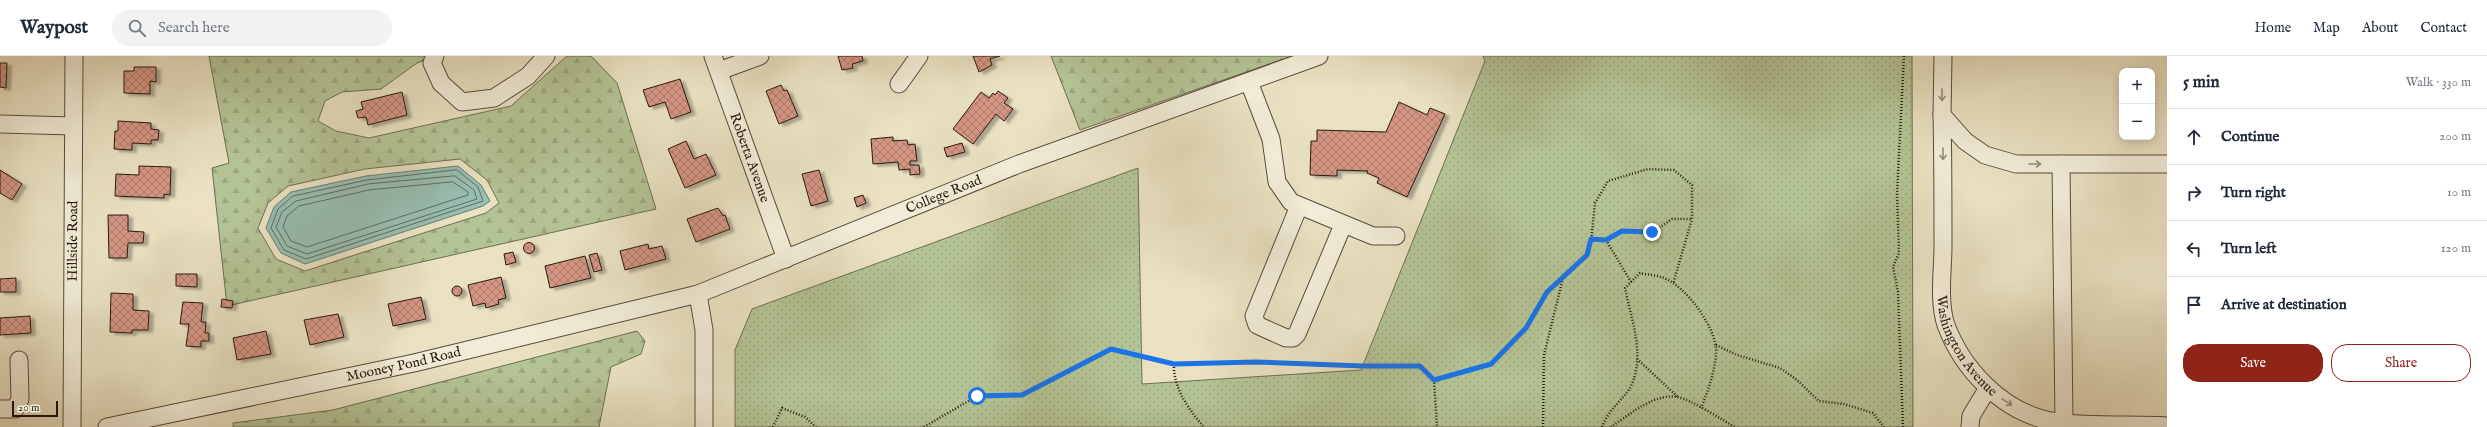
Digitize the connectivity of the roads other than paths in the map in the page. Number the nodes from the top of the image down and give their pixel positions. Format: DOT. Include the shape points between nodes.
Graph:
graph roads {
  1 [pos="74,56"];
  2 [pos="435,56"];
  3 [pos="546,56"];
  4 [pos="760,56"];
  5 [pos="919,56"];
  6 [pos="1319,56"];
  7 [pos="1943,56"];
  8 [pos="716,63"];
  9 [pos="1249,82"];
  10 [pos="899,84"];
  11 [pos="1942,115"];
  12 [pos="0,124"];
  13 [pos="73,126"];
  14 [pos="2061,164"];
  15 [pos="2167,164"];
  16 [pos="1300,206"];
  17 [pos="1343,225"];
  18 [pos="1396,236"];
  19 [pos="786,259"];
  20 [pos="698,294"];
  21 [pos="19,360"];
  22 [pos="1988,388"];
  23 [pos="0,409"];
  24 [pos="2064,422"];
  25 [pos="2157,426"];
  26 [pos="72,427"];
  27 [pos="107,427"];
  28 [pos="704,427"];
  29 [pos="1970,427"];
  1 -- 13 [label="street, Hillside Road"];
  2 -- 3 [label="street" via="432,63 441,83 462,102 494,98 528,76"];
  4 -- 8 [label="street"];
  5 -- 10 [label="street"];
  6 -- 9 [label="street, College Road"];
  7 -- 11 [label="street, Washington Avenue, one-way"];
  8 -- 19 [label="street, Roberta Avenue"];
  9 -- 16 [label="street" via="1271,139 1277,182 1291,202"];
  9 -- 19 [label="street, College Road" via="1019,164"];
  11 -- 14 [label="street, one-way" via="1965,141 1985,155 2016,164"];
  11 -- 22 [label="street, Washington Avenue, one-way" via="1942,292 1946,324 1972,370"];
  12 -- 13 [label="street"];
  13 -- 26 [label="street, Hillside Road"];
  14 -- 15 [label="street"];
  14 -- 24 [label="street"];
  16 -- 17 [label="street"];
  16 -- 17 [label="street" via="1254,316 1256,325 1286,338 1293,338 1297,334"];
  17 -- 18 [label="street" via="1373,236"];
  19 -- 20 [label="street, College Road"];
  20 -- 27 [label="street, Mooney Pond Road" via="414,363"];
  20 -- 28 [label="street" via="704,330"];
  21 -- 23 [label="street" via="20,398 15,409"];
  22 -- 24 [label="street, Washington Avenue, one-way" via="2025,412 2046,420"];
  22 -- 29 [label="street" via="1971,416"];
  24 -- 25 [label="street, Washington Avenue"];
}
